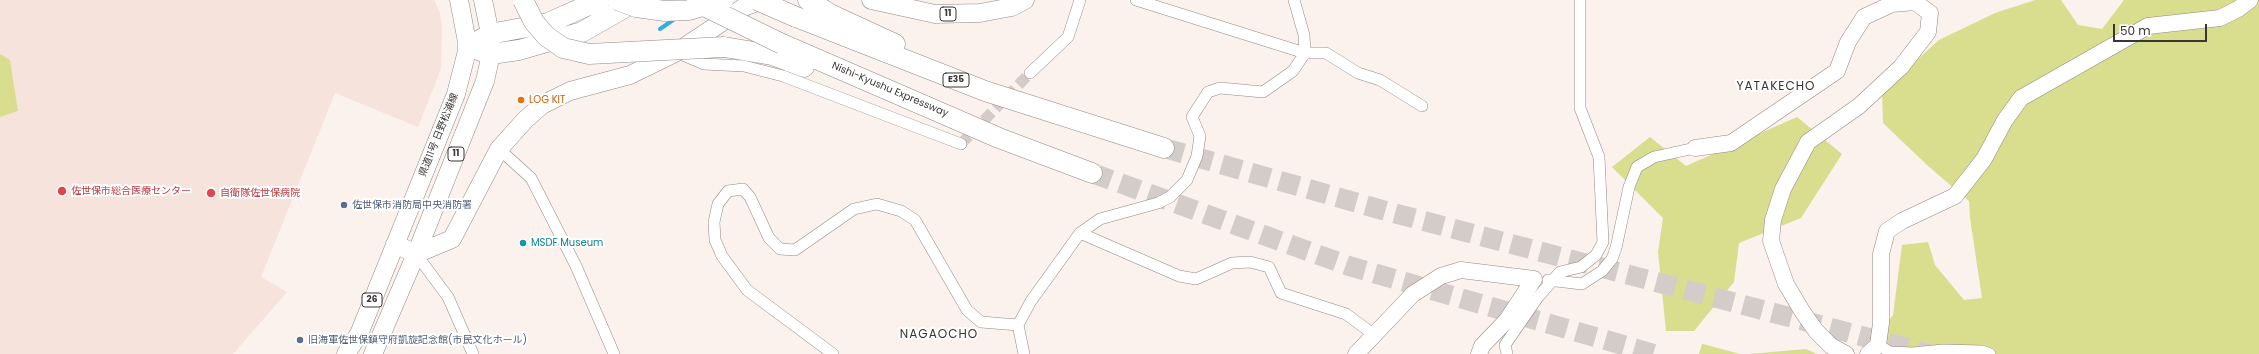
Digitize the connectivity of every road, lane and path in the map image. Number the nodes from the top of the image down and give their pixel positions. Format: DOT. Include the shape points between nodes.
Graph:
graph roads {
  1 [pos="459,0"];
  2 [pos="483,0"];
  3 [pos="523,0"];
  4 [pos="600,0"];
  5 [pos="617,0"];
  6 [pos="638,0"];
  7 [pos="723,0"];
  8 [pos="757,0"];
  9 [pos="763,0"];
  10 [pos="808,0"];
  11 [pos="871,0"];
  12 [pos="1025,0"];
  13 [pos="1080,0"];
  14 [pos="1136,0"];
  15 [pos="1294,0"];
  16 [pos="1580,0"];
  17 [pos="2250,0"];
  18 [pos="694,1"];
  19 [pos="490,34"];
  20 [pos="468,47"];
  21 [pos="677,52"];
  22 [pos="1305,53"];
  23 [pos="491,54"];
  24 [pos="1030,72"];
  25 [pos="1422,106"];
  26 [pos="1119,134"];
  27 [pos="999,138"];
  28 [pos="961,144"];
  29 [pos="1164,148"];
  30 [pos="1695,148"];
  31 [pos="500,149"];
  32 [pos="1092,173"];
  33 [pos="1080,233"];
  34 [pos="395,244"];
  35 [pos="416,254"];
  36 [pos="1534,279"];
  37 [pos="1552,280"];
  38 [pos="1018,325"];
  39 [pos="1373,334"];
  40 [pos="375,348"];
  41 [pos="1873,349"];
  42 [pos="346,354"];
  43 [pos="365,354"];
  44 [pos="472,354"];
  45 [pos="614,354"];
  46 [pos="833,354"];
  47 [pos="1024,354"];
  48 [pos="1356,354"];
  49 [pos="1479,354"];
  50 [pos="1507,354"];
  51 [pos="1846,354"];
  52 [pos="1990,354"];
  1 -- 20 [label="main road, 県道11号 日野松浦線 / 11"];
  2 -- 19 [label="main road, 11"];
  3 -- 27 [label="highway, bridge" via="534,22 546,36 563,48 589,54 724,47 772,55"];
  4 -- 19 [label="highway" via="548,23"];
  5 -- 7 [label="highway, bridge" via="636,7 664,11 689,10"];
  6 -- 23 [label="highway" via="582,32 519,50"];
  8 -- 26 [label="highway, E35, bridge" via="985,91"];
  9 -- 21 [label="main road" via="746,6"];
  10 -- 26 [label="highway" via="830,14 919,55 1051,102"];
  11 -- 12 [label="main road, 11" via="943,14 980,13 1012,6"];
  13 -- 24 [label="street" via="1068,37"];
  14 -- 22 [label="street"];
  15 -- 22 [label="street" via="1304,35"];
  16 -- 37 [label="street" via="1580,108 1599,156 1603,242 1596,255 1581,267 1560,272"];
  17 -- 41 [label="street" via="2238,10 2220,18 2148,26 2021,98 1984,158 1955,196 1902,221 1887,231 1880,254 1881,323"];
  18 -- 27 [label="highway, Nishi-Kyushu Expressway, bridge" via="782,44"];
  19 -- 20 [label="highway"];
  19 -- 23 [label="main road, 11"];
  20 -- 23 [label="highway"];
  20 -- 34 [label="main road, 県道11号 日野松浦線 / 11" via="456,94"];
  21 -- 28 [label="street" via="704,64 744,66 783,76"];
  21 -- 31 [label="main road" via="630,75 570,92 542,105"];
  22 -- 25 [label="street" via="1326,52 1358,73 1380,80"];
  22 -- 33 [label="street" via="1293,71 1263,92 1220,88 1208,92 1192,117 1200,136 1197,156 1187,180 1158,203 1100,219"];
  23 -- 35 [label="main road, 11" via="485,80"];
  26 -- 29 [label="highway, E35"];
  27 -- 32 [label="highway, Nishi-Kyushu Expressway"];
  30 -- 37 [label="street" via="1654,157 1637,167 1629,187 1616,248 1612,259 1602,271 1582,284"];
  30 -- 51 [label="street" via="1731,143 1837,71 1848,42 1864,17 1892,4 1915,2 1930,13 1928,32 1901,67 1859,106 1808,142 1783,189 1773,220 1771,241 1786,284 1816,331 1831,346"];
  31 -- 35 [label="main road" via="452,239"];
  31 -- 45 [label="street" via="531,178 576,266"];
  33 -- 38 [label="street" via="1031,301"];
  33 -- 39 [label="street" via="1179,276 1196,279 1232,263 1250,262 1269,267 1281,293 1346,314"];
  34 -- 35 [label="main road"];
  34 -- 42 [label="main road, 26" via="359,334"];
  35 -- 40 [label="main road, 26"];
  35 -- 44 [label="street" via="448,297"];
  36 -- 37 [label="street"];
  36 -- 39 [label="street" via="1461,270 1441,276 1413,294"];
  36 -- 49 [label="street" via="1508,320 1482,346"];
  37 -- 50 [label="street" via="1505,345"];
  38 -- 46 [label="street" via="980,322 967,310 915,220 901,211 877,204 854,209 795,250 780,249 769,238 750,197 742,190 728,191 718,204 714,222 715,240 722,256 747,290"];
  38 -- 47 [label="street"];
  39 -- 48 [label="street"];
  40 -- 43 [label="main road"];
  41 -- 52 [label="street" via="1913,353 1943,350 1982,351"];
}
